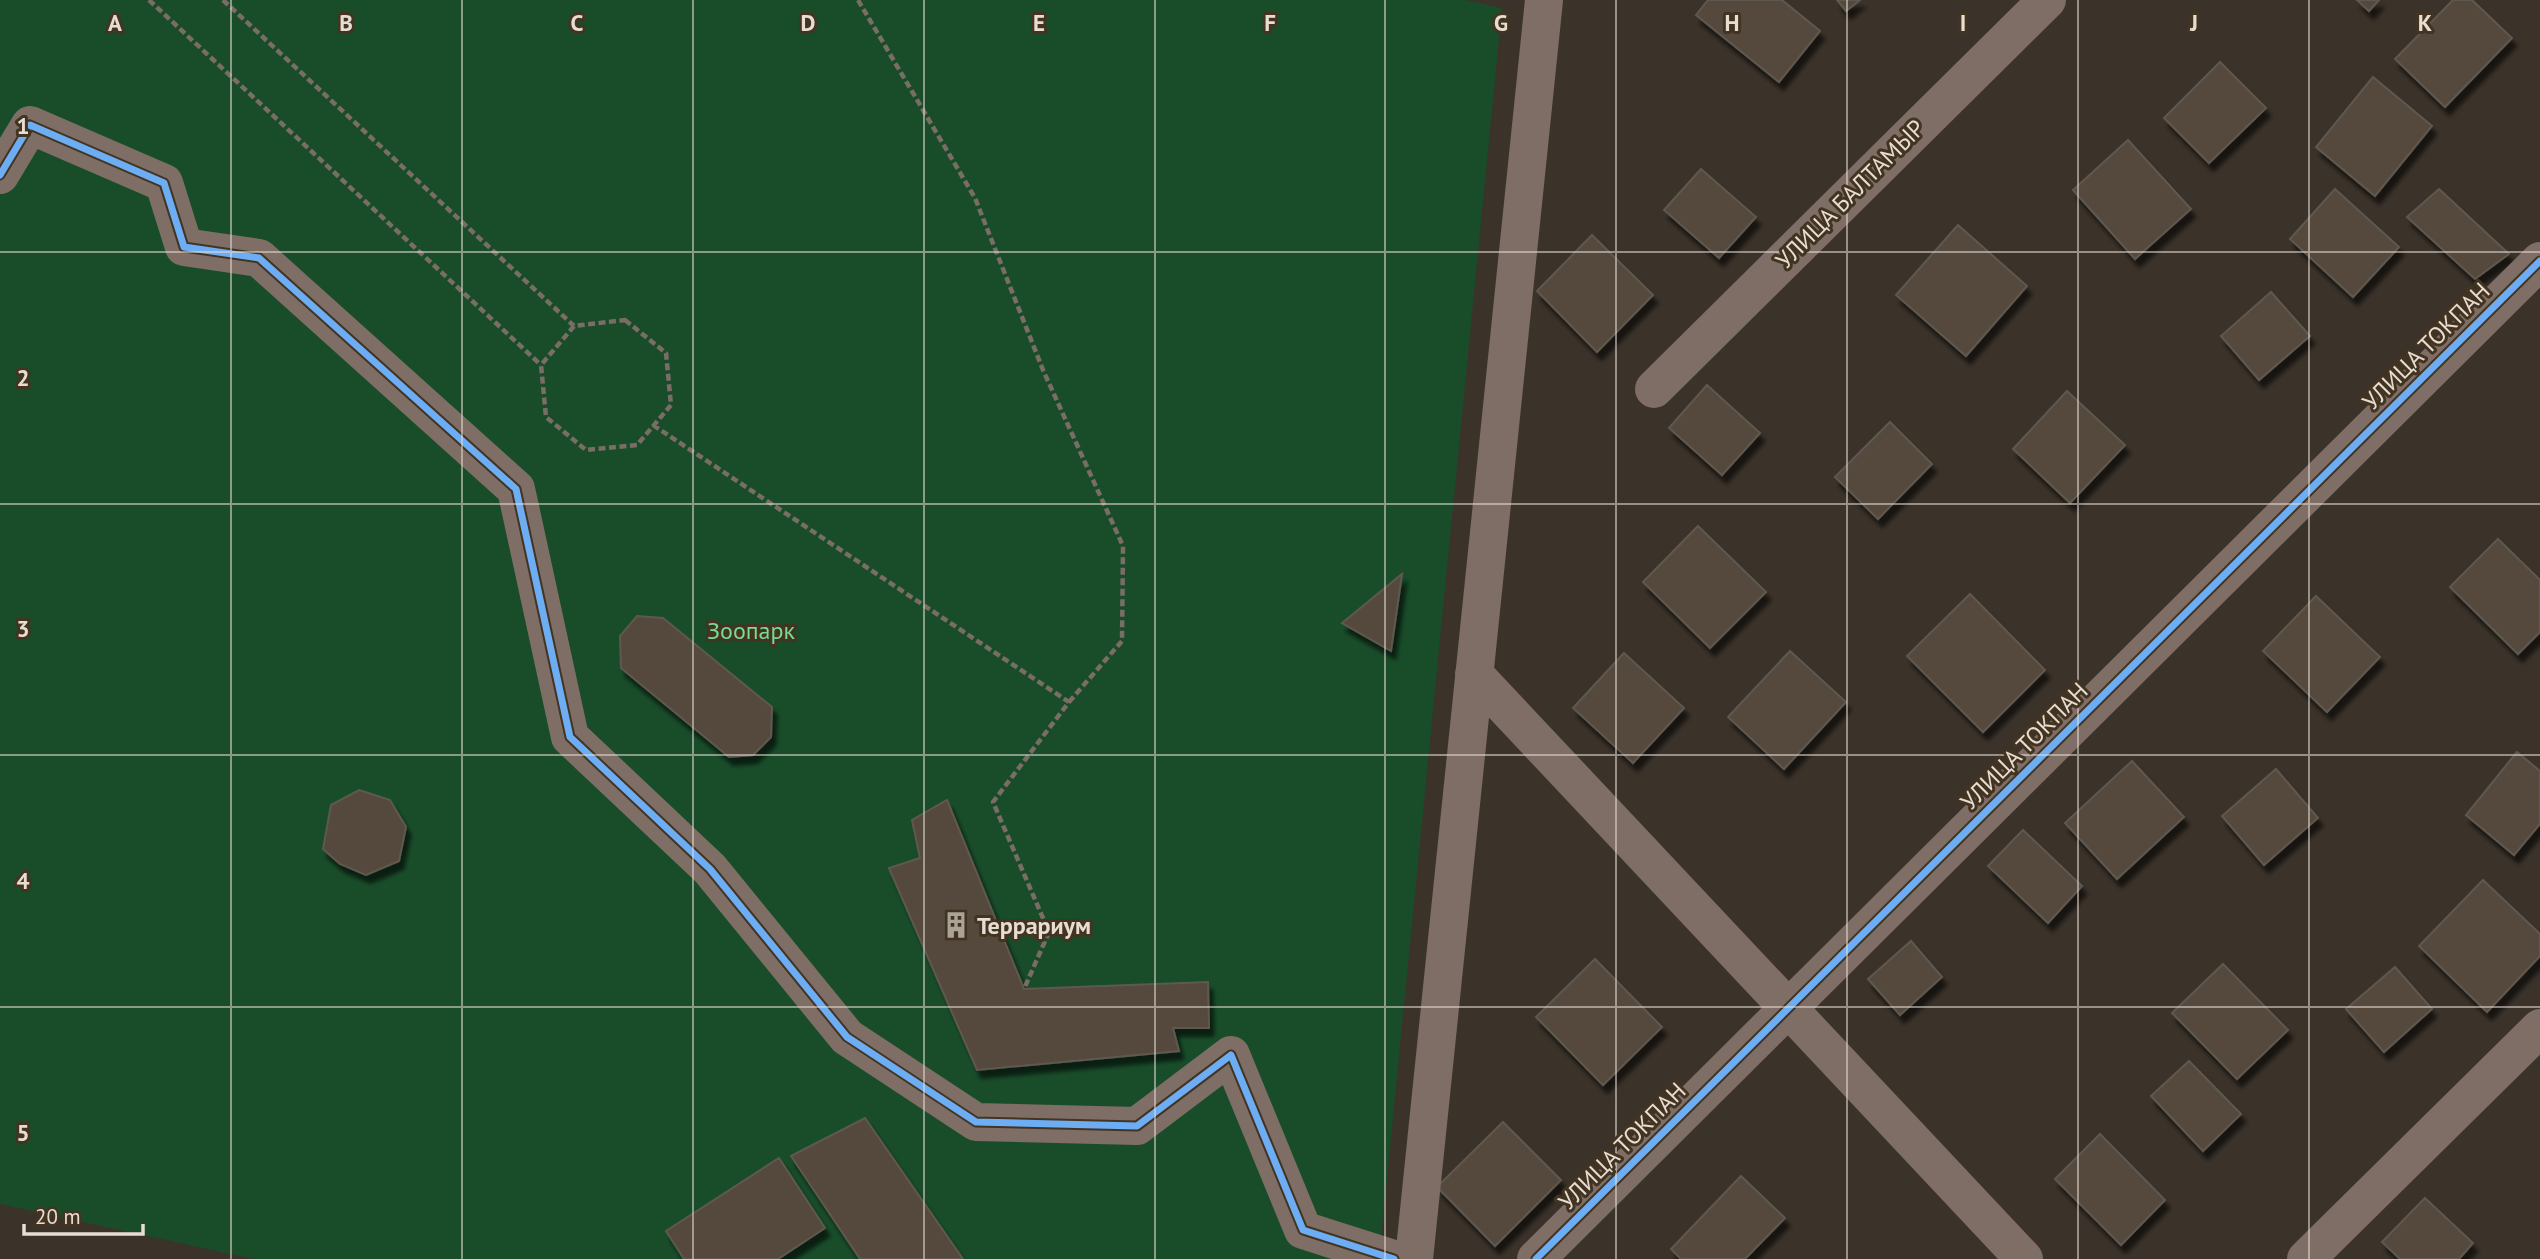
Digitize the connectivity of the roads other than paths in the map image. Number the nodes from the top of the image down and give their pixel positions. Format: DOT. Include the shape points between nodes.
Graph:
graph roads {
  1 [pos="1544,0"];
  2 [pos="2047,0"];
  3 [pos="0,176"];
  4 [pos="2540,261"];
  5 [pos="1654,389"];
  6 [pos="1474,674"];
  7 [pos="1788,1006"];
  8 [pos="2540,1028"];
  9 [pos="1394,1259"];
  10 [pos="1414,1259"];
  11 [pos="1536,1259"];
  12 [pos="2024,1259"];
  13 [pos="2306,1259"];
  1 -- 6 [label="street"];
  2 -- 5 [label="street, УЛИЦА БАЛТАМЫР"];
  3 -- 9 [label="street" via="30,125 164,183 184,247 259,258 516,489 570,737 710,869 847,1037 976,1122 1137,1126 1231,1055 1303,1230"];
  4 -- 7 [label="street, УЛИЦА ТОКПАН"];
  6 -- 7 [label="street"];
  6 -- 10 [label="street"];
  7 -- 11 [label="street, УЛИЦА ТОКПАН"];
  7 -- 12 [label="street"];
  8 -- 13 [label="street"];
}
